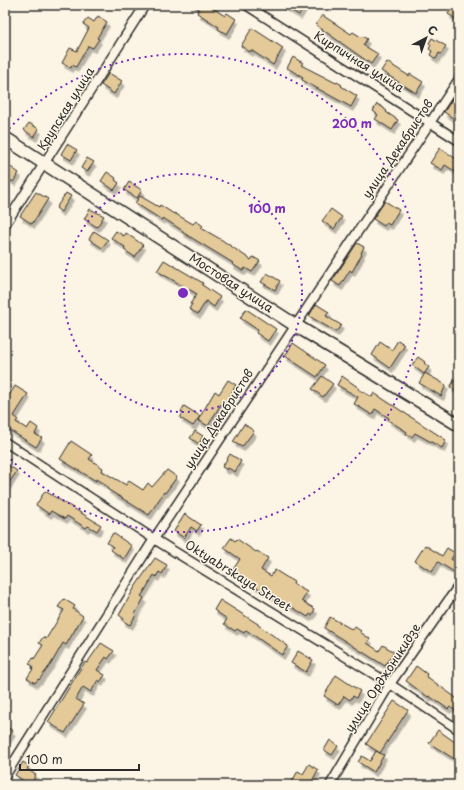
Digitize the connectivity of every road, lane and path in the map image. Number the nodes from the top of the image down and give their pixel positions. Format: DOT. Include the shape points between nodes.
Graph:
graph roads {
  1 [pos="145,5"];
  2 [pos="246,5"];
  3 [pos="459,79"];
  4 [pos="430,122"];
  5 [pos="5,138"];
  6 [pos="459,141"];
  7 [pos="45,164"];
  8 [pos="5,225"];
  9 [pos="296,325"];
  10 [pos="459,425"];
  11 [pos="5,442"];
  12 [pos="154,539"];
  13 [pos="459,585"];
  14 [pos="390,684"];
  15 [pos="459,730"];
  16 [pos="5,776"];
  17 [pos="330,785"];
  1 -- 7 [label="street, Крупская улица"];
  2 -- 4 [label="street, Кирпичная улица"];
  3 -- 4 [label="street, улица Декабристов"];
  4 -- 6 [label="street, Кирпичная улица"];
  4 -- 9 [label="street, улица Декабристов"];
  5 -- 7 [label="street, Мостовая улица"];
  7 -- 8 [label="street, Крупская улица"];
  7 -- 9 [label="street, Мостовая улица"];
  9 -- 10 [label="street, Мостовая улица"];
  9 -- 12 [label="street, улица Декабристов"];
  11 -- 12 [label="street, Oktyabrskaya Street"];
  12 -- 14 [label="street, Oktyabrskaya Street"];
  12 -- 16 [label="street, улица Декабристов"];
  13 -- 14 [label="street, улица Орджоникидзе"];
  14 -- 15 [label="street, Oktyabrskaya Street"];
  14 -- 17 [label="street, улица Орджоникидзе"];
}
